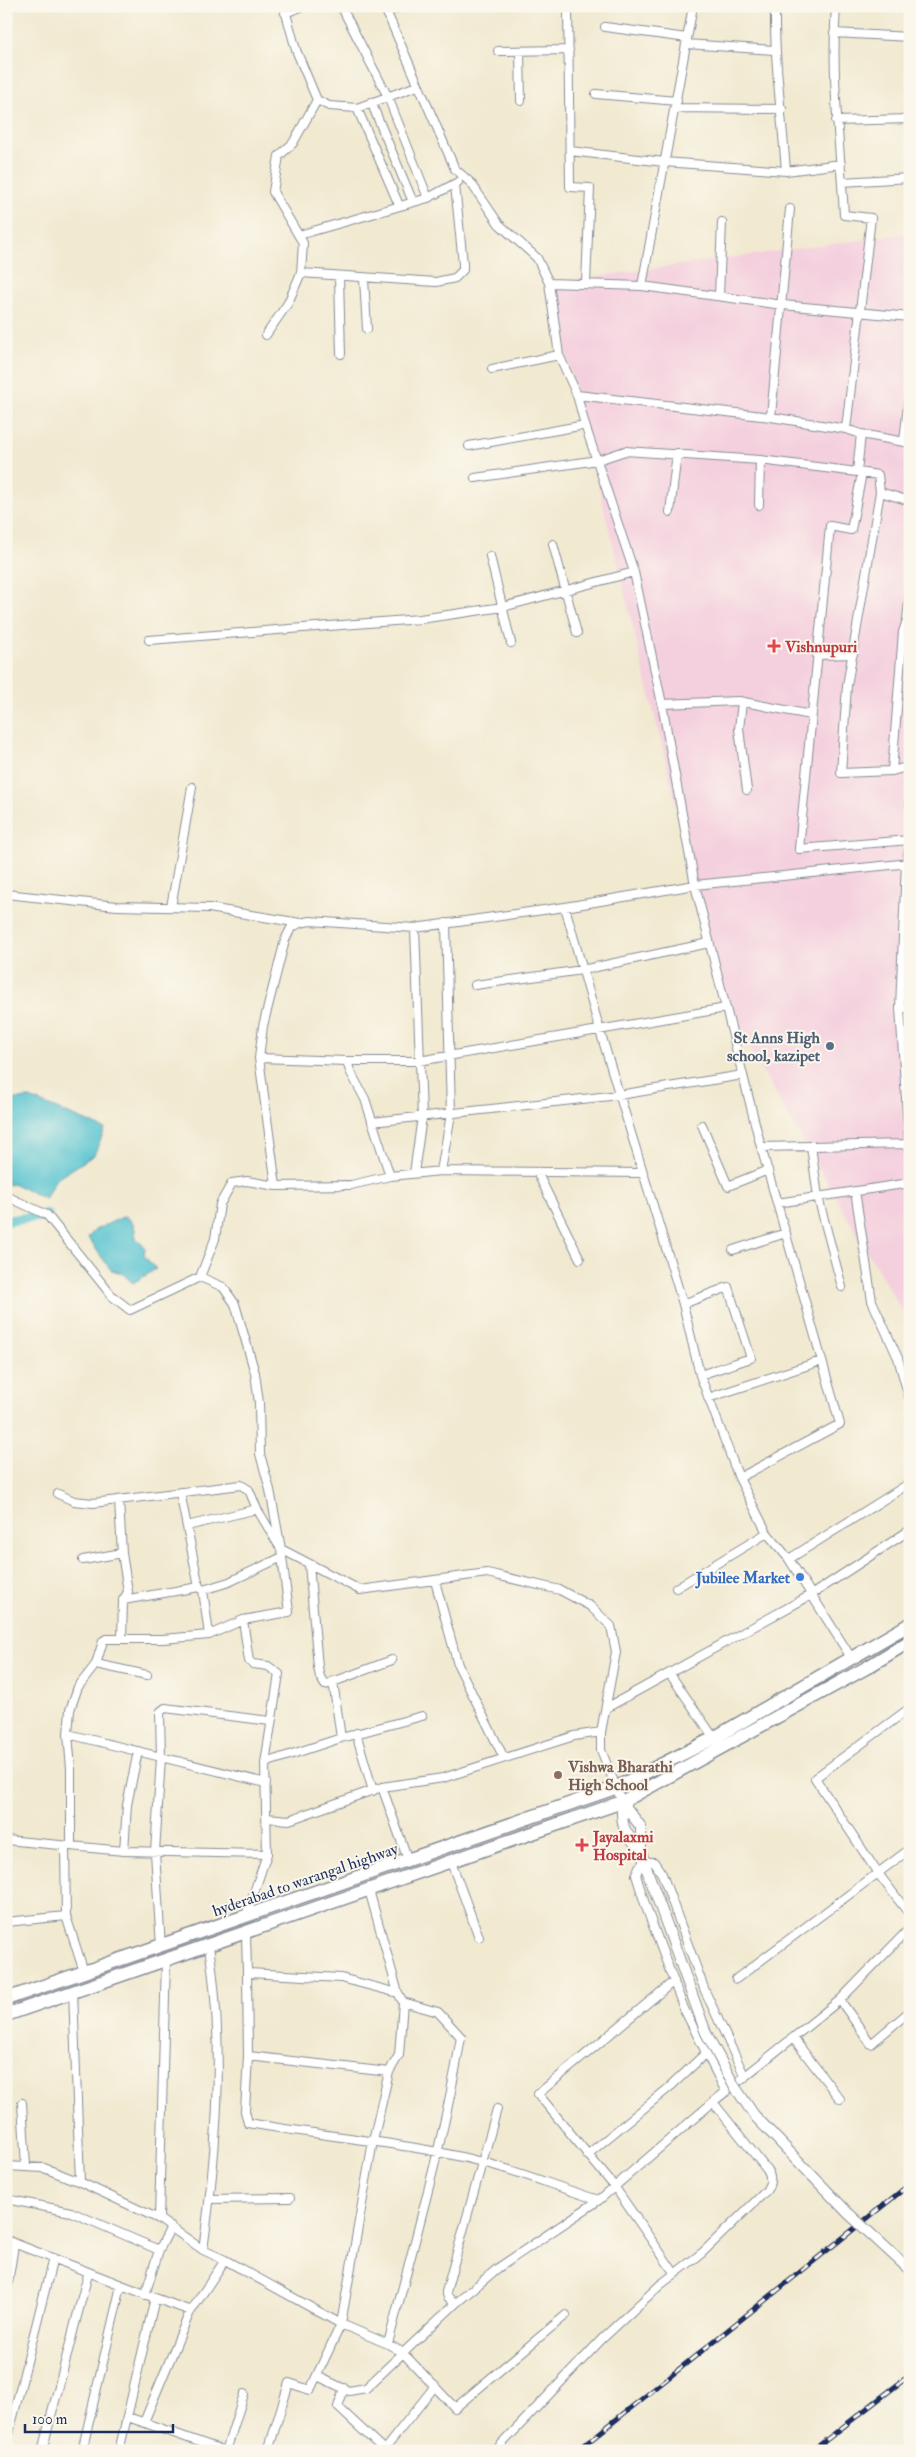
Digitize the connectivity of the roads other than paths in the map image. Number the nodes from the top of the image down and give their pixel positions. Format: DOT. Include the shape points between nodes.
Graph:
graph roads {
  1 [pos="303,6"];
  2 [pos="341,6"];
  3 [pos="403,6"];
  4 [pos="568,6"];
  5 [pos="693,6"];
  6 [pos="775,6"];
  7 [pos="836,6"];
  8 [pos="385,9"];
  9 [pos="285,10"];
  10 [pos="605,27"];
  11 [pos="834,33"];
  12 [pos="910,37"];
  13 [pos="686,41"];
  14 [pos="569,50"];
  15 [pos="774,50"];
  16 [pos="498,51"];
  17 [pos="520,51"];
  18 [pos="417,86"];
  19 [pos="596,94"];
  20 [pos="388,97"];
  21 [pos="317,100"];
  22 [pos="521,101"];
  23 [pos="371,102"];
  24 [pos="676,104"];
  25 [pos="357,108"];
  26 [pos="782,109"];
  27 [pos="910,119"];
  28 [pos="836,121"];
  29 [pos="570,151"];
  30 [pos="664,162"];
  31 [pos="841,164"];
  32 [pos="786,171"];
  33 [pos="463,177"];
  34 [pos="910,178"];
  35 [pos="842,182"];
  36 [pos="455,184"];
  37 [pos="428,198"];
  38 [pos="413,202"];
  39 [pos="399,205"];
  40 [pos="790,209"];
  41 [pos="722,222"];
  42 [pos="300,235"];
  43 [pos="301,273"];
  44 [pos="339,277"];
  45 [pos="364,279"];
  46 [pos="549,283"];
  47 [pos="586,283"];
  48 [pos="642,286"];
  49 [pos="719,296"];
  50 [pos="783,305"];
  51 [pos="859,312"];
  52 [pos="910,316"];
  53 [pos="368,329"];
  54 [pos="266,335"];
  55 [pos="341,354"];
  56 [pos="559,355"];
  57 [pos="492,369"];
  58 [pos="910,388"];
  59 [pos="577,396"];
  60 [pos="771,417"];
  61 [pos="585,425"];
  62 [pos="846,429"];
  63 [pos="861,434"];
  64 [pos="907,442"];
  65 [pos="469,446"];
  66 [pos="677,454"];
  67 [pos="598,460"];
  68 [pos="760,460"];
  69 [pos="859,472"];
  70 [pos="475,478"];
  71 [pos="880,492"];
  72 [pos="910,501"];
  73 [pos="759,505"];
  74 [pos="670,512"];
  75 [pos="553,544"];
  76 [pos="490,556"];
  77 [pos="634,572"];
  78 [pos="565,591"];
  79 [pos="910,592"];
  80 [pos="503,607"];
  81 [pos="577,633"];
  82 [pos="149,640"];
  83 [pos="511,643"];
  84 [pos="853,654"];
  85 [pos="817,655"];
  86 [pos="742,702"];
  87 [pos="662,704"];
  88 [pos="811,715"];
  89 [pos="910,755"];
  90 [pos="909,766"];
  91 [pos="892,771"];
  92 [pos="192,787"];
  93 [pos="747,790"];
  94 [pos="910,805"];
  95 [pos="910,840"];
  96 [pos="910,845"];
  97 [pos="908,863"];
  98 [pos="694,885"];
  99 [pos="6,894"];
  100 [pos="172,907"];
  101 [pos="565,907"];
  102 [pos="300,923"];
  103 [pos="446,923"];
  104 [pos="416,928"];
  105 [pos="709,943"];
  106 [pos="582,970"];
  107 [pos="474,985"];
  108 [pos="726,1008"];
  109 [pos="900,1008"];
  110 [pos="910,1008"];
  111 [pos="600,1031"];
  112 [pos="449,1057"];
  113 [pos="259,1058"];
  114 [pos="348,1061"];
  115 [pos="419,1061"];
  116 [pos="743,1075"];
  117 [pos="619,1095"];
  118 [pos="450,1114"];
  119 [pos="422,1117"];
  120 [pos="372,1122"];
  121 [pos="702,1125"];
  122 [pos="811,1146"];
  123 [pos="909,1146"];
  124 [pos="761,1147"];
  125 [pos="768,1170"];
  126 [pos="441,1171"];
  127 [pos="537,1172"];
  128 [pos="414,1173"];
  129 [pos="642,1173"];
  130 [pos="390,1176"];
  131 [pos="910,1183"];
  132 [pos="276,1186"];
  133 [pos="855,1191"];
  134 [pos="6,1196"];
  135 [pos="818,1198"];
  136 [pos="777,1203"];
  137 [pos="786,1233"];
  138 [pos="733,1250"];
  139 [pos="580,1259"];
  140 [pos="200,1277"];
  141 [pos="842,1287"];
  142 [pos="683,1304"];
  143 [pos="821,1361"];
  144 [pos="700,1375"];
  145 [pos="708,1398"];
  146 [pos="910,1401"];
  147 [pos="739,1478"];
  148 [pos="910,1483"];
  149 [pos="180,1492"];
  150 [pos="58,1494"];
  151 [pos="119,1501"];
  152 [pos="257,1509"];
  153 [pos="187,1526"];
  154 [pos="910,1530"];
  155 [pos="767,1533"];
  156 [pos="281,1549"];
  157 [pos="122,1553"];
  158 [pos="280,1558"];
  159 [pos="789,1559"];
  160 [pos="83,1560"];
  161 [pos="309,1564"];
  162 [pos="435,1581"];
  163 [pos="201,1588"];
  164 [pos="676,1588"];
  165 [pos="810,1595"];
  166 [pos="123,1600"];
  167 [pos="243,1620"];
  168 [pos="910,1624"];
  169 [pos="209,1635"];
  170 [pos="122,1639"];
  171 [pos="910,1641"];
  172 [pos="852,1659"];
  173 [pos="392,1660"];
  174 [pos="96,1664"];
  175 [pos="670,1674"];
  176 [pos="147,1675"];
  177 [pos="332,1681"];
  178 [pos="608,1707"];
  179 [pos="910,1708"];
  180 [pos="422,1716"];
  181 [pos="270,1721"];
  182 [pos="356,1732"];
  183 [pos="601,1732"];
  184 [pos="68,1734"];
  185 [pos="341,1738"];
  186 [pos="714,1738"];
  187 [pos="138,1751"];
  188 [pos="161,1758"];
  189 [pos="504,1758"];
  190 [pos="265,1763"];
  191 [pos="266,1783"];
  192 [pos="382,1787"];
  193 [pos="615,1788"];
  194 [pos="373,1791"];
  195 [pos="622,1802"];
  196 [pos="267,1818"];
  197 [pos="6,1840"];
  198 [pos="68,1846"];
  199 [pos="910,1849"];
  200 [pos="124,1851"];
  201 [pos="641,1851"];
  202 [pos="155,1852"];
  203 [pos="267,1854"];
  204 [pos="408,1860"];
  205 [pos="452,1862"];
  206 [pos="646,1866"];
  207 [pos="877,1872"];
  208 [pos="369,1890"];
  209 [pos="910,1915"];
  210 [pos="66,1916"];
  211 [pos="246,1916"];
  212 [pos="6,1922"];
  213 [pos="910,1928"];
  214 [pos="246,1933"];
  215 [pos="479,1937"];
  216 [pos="209,1947"];
  217 [pos="163,1953"];
  218 [pos="84,1972"];
  219 [pos="247,1973"];
  220 [pos="736,1979"];
  221 [pos="674,1981"];
  222 [pos="73,1991"];
  223 [pos="398,1993"];
  224 [pos="6,1999"];
  225 [pos="840,2000"];
  226 [pos="403,2002"];
  227 [pos="910,2011"];
  228 [pos="6,2015"];
  229 [pos="793,2038"];
  230 [pos="706,2053"];
  231 [pos="248,2056"];
  232 [pos="389,2072"];
  233 [pos="745,2077"];
  234 [pos="726,2092"];
  235 [pos="840,2099"];
  236 [pos="713,2102"];
  237 [pos="22,2103"];
  238 [pos="496,2109"];
  239 [pos="373,2141"];
  240 [pos="437,2152"];
  241 [pos="587,2155"];
  242 [pos="482,2162"];
  243 [pos="6,2166"];
  244 [pos="26,2166"];
  245 [pos="80,2182"];
  246 [pos="614,2186"];
  247 [pos="290,2198"];
  248 [pos="6,2199"];
  249 [pos="210,2199"];
  250 [pos="599,2200"];
  251 [pos="160,2219"];
  252 [pos="171,2227"];
  253 [pos="6,2240"];
  254 [pos="14,2245"];
  255 [pos="158,2250"];
  256 [pos="203,2250"];
  257 [pos="52,2258"];
  258 [pos="225,2260"];
  259 [pos="910,2270"];
  260 [pos="88,2274"];
  261 [pos="675,2274"];
  262 [pos="121,2286"];
  263 [pos="145,2294"];
  264 [pos="6,2296"];
  265 [pos="155,2298"];
  266 [pos="455,2304"];
  267 [pos="191,2311"];
  268 [pos="566,2315"];
  269 [pos="341,2324"];
  270 [pos="388,2344"];
  271 [pos="402,2352"];
  272 [pos="317,2376"];
  273 [pos="435,2386"];
  274 [pos="344,2388"];
  275 [pos="244,2394"];
  276 [pos="128,2417"];
  277 [pos="144,2422"];
  278 [pos="6,2445"];
  279 [pos="42,2451"];
  280 [pos="82,2451"];
  281 [pos="119,2451"];
  282 [pos="225,2451"];
  283 [pos="268,2451"];
  284 [pos="495,2451"];
  1 -- 9 [label="street"];
  2 -- 20 [label="street"];
  3 -- 8 [label="street"];
  4 -- 14 [label="street"];
  5 -- 13 [label="street"];
  6 -- 15 [label="street"];
  7 -- 11 [label="street"];
  8 -- 18 [label="street"];
  9 -- 21 [label="street" via="296,50"];
  10 -- 13 [label="street"];
  11 -- 12 [label="street"];
  11 -- 28 [label="street"];
  13 -- 15 [label="street"];
  13 -- 24 [label="street"];
  14 -- 17 [label="street"];
  14 -- 29 [label="street"];
  15 -- 26 [label="street"];
  16 -- 17 [label="street"];
  17 -- 22 [label="street"];
  18 -- 20 [label="street"];
  18 -- 33 [label="street" via="455,168"];
  19 -- 24 [label="street"];
  20 -- 23 [label="street"];
  20 -- 37 [label="street"];
  21 -- 25 [label="street" via="329,106"];
  21 -- 42 [label="street" via="293,143 279,156 273,192"];
  23 -- 25 [label="street"];
  23 -- 38 [label="street"];
  24 -- 26 [label="street"];
  24 -- 30 [label="street"];
  25 -- 39 [label="street"];
  26 -- 32 [label="street"];
  27 -- 28 [label="street"];
  28 -- 31 [label="street"];
  29 -- 30 [label="street"];
  29 -- 47 [label="street" via="570,187 590,188"];
  30 -- 32 [label="street"];
  30 -- 48 [label="street"];
  31 -- 32 [label="street"];
  31 -- 35 [label="street"];
  33 -- 36 [label="street"];
  33 -- 46 [label="street" via="471,183 498,224 537,258"];
  34 -- 35 [label="street"];
  35 -- 51 [label="street" via="844,215 871,218"];
  36 -- 37 [label="street"];
  36 -- 45 [label="street" via="463,270 455,278 436,282"];
  37 -- 38 [label="street"];
  38 -- 39 [label="street"];
  39 -- 42 [label="street"];
  40 -- 50 [label="street"];
  41 -- 49 [label="street"];
  42 -- 43 [label="street" via="303,244"];
  43 -- 44 [label="street"];
  43 -- 54 [label="street" via="288,303"];
  44 -- 45 [label="street"];
  44 -- 55 [label="street"];
  45 -- 53 [label="street"];
  46 -- 47 [label="street"];
  46 -- 56 [label="street"];
  47 -- 48 [label="street"];
  48 -- 49 [label="street"];
  49 -- 50 [label="street"];
  50 -- 51 [label="street"];
  50 -- 60 [label="street"];
  51 -- 52 [label="street"];
  51 -- 62 [label="street"];
  56 -- 57 [label="street"];
  56 -- 59 [label="street"];
  58 -- 64 [label="street"];
  59 -- 60 [label="street"];
  59 -- 61 [label="street"];
  60 -- 62 [label="street"];
  61 -- 65 [label="street"];
  61 -- 67 [label="street"];
  62 -- 63 [label="street"];
  63 -- 64 [label="street"];
  63 -- 69 [label="street"];
  66 -- 67 [label="street" via="624,451"];
  66 -- 68 [label="street"];
  66 -- 74 [label="street"];
  67 -- 70 [label="street"];
  67 -- 77 [label="street"];
  68 -- 69 [label="street"];
  68 -- 73 [label="street"];
  69 -- 71 [label="street" via="878,475"];
  69 -- 85 [label="street" via="851,530 830,526"];
  71 -- 72 [label="street"];
  71 -- 84 [label="street"];
  75 -- 78 [label="street"];
  76 -- 80 [label="street"];
  77 -- 78 [label="street"];
  77 -- 87 [label="street"];
  78 -- 80 [label="street"];
  78 -- 81 [label="street"];
  79 -- 91 [label="street" via="903,632"];
  80 -- 82 [label="street" via="420,618"];
  80 -- 83 [label="street"];
  84 -- 85 [label="street"];
  84 -- 91 [label="street" via="841,773"];
  85 -- 88 [label="street"];
  86 -- 87 [label="street"];
  86 -- 88 [label="street"];
  86 -- 93 [label="street" via="739,729"];
  87 -- 98 [label="street"];
  88 -- 95 [label="street" via="799,849"];
  89 -- 90 [label="street"];
  90 -- 91 [label="street"];
  90 -- 94 [label="street"];
  92 -- 100 [label="street"];
  96 -- 97 [label="street"];
  97 -- 98 [label="street"];
  97 -- 109 [label="street"];
  98 -- 101 [label="street"];
  98 -- 105 [label="street"];
  99 -- 100 [label="street" via="117,906"];
  100 -- 102 [label="street" via="209,908"];
  101 -- 103 [label="street"];
  101 -- 106 [label="street"];
  102 -- 104 [label="street"];
  102 -- 113 [label="street" via="291,928 282,948 262,1026"];
  103 -- 104 [label="street"];
  103 -- 112 [label="street"];
  104 -- 115 [label="street"];
  105 -- 106 [label="street"];
  105 -- 108 [label="street"];
  106 -- 107 [label="street"];
  106 -- 111 [label="street"];
  108 -- 111 [label="street"];
  108 -- 116 [label="street"];
  109 -- 110 [label="street"];
  109 -- 123 [label="street"];
  111 -- 112 [label="street"];
  111 -- 117 [label="street"];
  112 -- 115 [label="street"];
  112 -- 118 [label="street"];
  113 -- 114 [label="street"];
  113 -- 132 [label="street"];
  114 -- 115 [label="street"];
  114 -- 120 [label="street"];
  115 -- 119 [label="street"];
  116 -- 117 [label="street"];
  116 -- 124 [label="street"];
  117 -- 118 [label="street"];
  117 -- 129 [label="street"];
  118 -- 119 [label="street"];
  118 -- 126 [label="street"];
  119 -- 120 [label="street"];
  119 -- 128 [label="street"];
  120 -- 130 [label="street"];
  121 -- 125 [label="street" via="728,1186"];
  122 -- 123 [label="street"];
  122 -- 124 [label="street"];
  122 -- 135 [label="street"];
  124 -- 125 [label="street"];
  125 -- 136 [label="street"];
  126 -- 127 [label="street"];
  126 -- 128 [label="street"];
  127 -- 129 [label="street"];
  127 -- 139 [label="street"];
  128 -- 130 [label="street"];
  129 -- 142 [label="street"];
  130 -- 132 [label="street" via="351,1186"];
  131 -- 133 [label="street"];
  132 -- 140 [label="street" via="247,1181 232,1183 220,1204 215,1239"];
  133 -- 135 [label="street"];
  133 -- 146 [label="street" via="872,1301 898,1358"];
  134 -- 140 [label="street" via="47,1215 112,1296 130,1310"];
  135 -- 136 [label="street"];
  135 -- 141 [label="street"];
  136 -- 137 [label="street"];
  137 -- 138 [label="street"];
  137 -- 143 [label="street"];
  140 -- 156 [label="street" via="223,1287 238,1313 255,1373 260,1454"];
  142 -- 144 [label="street"];
  142 -- 144 [label="street" via="728,1287 751,1358"];
  143 -- 145 [label="street"];
  143 -- 147 [label="street" via="840,1424"];
  144 -- 145 [label="street"];
  145 -- 147 [label="street"];
  147 -- 155 [label="street"];
  148 -- 159 [label="street"];
  149 -- 151 [label="street"];
  149 -- 152 [label="street" via="242,1485 249,1490"];
  149 -- 153 [label="street"];
  150 -- 151 [label="street" via="74,1501"];
  151 -- 157 [label="street"];
  152 -- 153 [label="street"];
  152 -- 156 [label="street"];
  153 -- 163 [label="street"];
  154 -- 165 [label="street"];
  155 -- 159 [label="street"];
  155 -- 164 [label="street"];
  156 -- 158 [label="street"];
  156 -- 161 [label="street"];
  157 -- 160 [label="street"];
  157 -- 166 [label="street" via="128,1592"];
  158 -- 163 [label="street" via="229,1582"];
  158 -- 167 [label="street" via="288,1612"];
  159 -- 165 [label="street"];
  161 -- 162 [label="street" via="360,1590"];
  161 -- 177 [label="street" via="319,1672 325,1685"];
  162 -- 178 [label="street" via="488,1573 560,1590 590,1606 611,1626 616,1652"];
  162 -- 189 [label="street" via="458,1665"];
  163 -- 166 [label="street"];
  163 -- 169 [label="street"];
  165 -- 172 [label="street"];
  165 -- 175 [label="street"];
  166 -- 170 [label="street"];
  167 -- 169 [label="street"];
  167 -- 181 [label="street" via="249,1661 268,1666 279,1674"];
  168 -- 172 [label="main road, hyderabad to warangal highway"];
  169 -- 170 [label="street"];
  170 -- 174 [label="street" via="103,1641"];
  171 -- 195 [label="main road"];
  172 -- 186 [label="main road, hyderabad to warangal highway"];
  173 -- 177 [label="street"];
  174 -- 176 [label="street"];
  174 -- 184 [label="street" via="78,1687 70,1710"];
  175 -- 178 [label="street"];
  175 -- 186 [label="street"];
  177 -- 185 [label="street"];
  178 -- 183 [label="street"];
  179 -- 207 [label="street" via="815,1778"];
  180 -- 182 [label="street"];
  181 -- 188 [label="street" via="165,1708 159,1715"];
  181 -- 190 [label="street"];
  182 -- 185 [label="street"];
  182 -- 194 [label="street"];
  183 -- 189 [label="street" via="574,1736"];
  183 -- 193 [label="street" via="601,1750"];
  184 -- 187 [label="street"];
  184 -- 198 [label="street" via="71,1759"];
  185 -- 190 [label="street"];
  186 -- 193 [label="main road, hyderabad to warangal highway"];
  187 -- 188 [label="street"];
  187 -- 200 [label="street" via="127,1806"];
  188 -- 191 [label="street"];
  188 -- 202 [label="street"];
  189 -- 192 [label="street" via="443,1778"];
  190 -- 191 [label="street"];
  191 -- 196 [label="street"];
  192 -- 194 [label="street"];
  192 -- 204 [label="street"];
  193 -- 195 [label="street"];
  193 -- 204 [label="main road, hyderabad to warangal highway"];
  194 -- 196 [label="street" via="289,1820"];
  195 -- 201 [label="street" via="641,1827"];
  195 -- 201 [label="street" via="621,1823"];
  195 -- 205 [label="main road"];
  196 -- 203 [label="street"];
  197 -- 198 [label="street"];
  198 -- 200 [label="street"];
  198 -- 210 [label="street"];
  199 -- 207 [label="street"];
  200 -- 202 [label="street"];
  201 -- 206 [label="street"];
  202 -- 203 [label="street"];
  202 -- 217 [label="street"];
  203 -- 211 [label="street"];
  204 -- 211 [label="main road, hyderabad to warangal highway"];
  205 -- 208 [label="main road"];
  205 -- 215 [label="street"];
  206 -- 221 [label="street" via="639,1867 636,1875"];
  206 -- 233 [label="street" via="654,1862 662,1874 706,1990"];
  206 -- 259 [label="street, bridge" via="706,2033 735,2086 754,2115 848,2213"];
  207 -- 209 [label="street"];
  207 -- 220 [label="street"];
  208 -- 214 [label="main road"];
  208 -- 223 [label="street"];
  210 -- 212 [label="street"];
  210 -- 218 [label="street"];
  211 -- 217 [label="main road, hyderabad to warangal highway"];
  213 -- 225 [label="street"];
  214 -- 216 [label="main road"];
  214 -- 219 [label="street"];
  216 -- 217 [label="main road"];
  216 -- 249 [label="street" via="215,1988 218,2053 217,2135"];
  217 -- 218 [label="main road, hyderabad to warangal highway"];
  217 -- 222 [label="main road"];
  217 -- 251 [label="street"];
  218 -- 224 [label="main road, hyderabad to warangal highway"];
  219 -- 223 [label="street" via="341,1978"];
  219 -- 231 [label="street"];
  221 -- 230 [label="street"];
  221 -- 241 [label="street" via="538,2094"];
  222 -- 228 [label="main road"];
  222 -- 245 [label="street"];
  223 -- 226 [label="street"];
  225 -- 227 [label="street" via="870,2044"];
  225 -- 229 [label="street"];
  226 -- 232 [label="street" via="399,2055"];
  226 -- 240 [label="street" via="438,2012 461,2037"];
  229 -- 233 [label="street"];
  229 -- 235 [label="street"];
  230 -- 234 [label="street"];
  230 -- 241 [label="street" via="672,2086"];
  231 -- 232 [label="street"];
  231 -- 239 [label="street" via="245,2111 248,2123"];
  232 -- 239 [label="street"];
  233 -- 234 [label="street"];
  234 -- 236 [label="street"];
  236 -- 246 [label="street"];
  236 -- 261 [label="street" via="767,2170 771,2183 702,2252"];
  237 -- 244 [label="street"];
  238 -- 242 [label="street"];
  239 -- 240 [label="street"];
  239 -- 269 [label="street"];
  240 -- 242 [label="street"];
  240 -- 270 [label="street"];
  241 -- 246 [label="street"];
  242 -- 250 [label="street"];
  242 -- 266 [label="street" via="446,2292"];
  243 -- 244 [label="street"];
  244 -- 245 [label="street" via="44,2168"];
  245 -- 251 [label="street"];
  246 -- 250 [label="street"];
  246 -- 261 [label="street"];
  247 -- 249 [label="street"];
  248 -- 255 [label="street" via="61,2208"];
  249 -- 256 [label="street"];
  250 -- 266 [label="street" via="498,2268"];
  251 -- 252 [label="street"];
  252 -- 255 [label="street"];
  252 -- 256 [label="street"];
  253 -- 254 [label="street"];
  254 -- 257 [label="street"];
  254 -- 264 [label="street"];
  255 -- 263 [label="street"];
  256 -- 258 [label="street"];
  257 -- 260 [label="street"];
  257 -- 278 [label="street"];
  258 -- 267 [label="street"];
  258 -- 269 [label="street"];
  260 -- 262 [label="street"];
  260 -- 279 [label="street"];
  261 -- 284 [label="street" via="602,2339"];
  262 -- 263 [label="street"];
  262 -- 280 [label="street"];
  263 -- 265 [label="street"];
  265 -- 267 [label="street"];
  265 -- 276 [label="street"];
  266 -- 271 [label="street"];
  267 -- 277 [label="street"];
  268 -- 273 [label="street" via="455,2408"];
  269 -- 270 [label="street"];
  269 -- 272 [label="street"];
  270 -- 271 [label="street"];
  271 -- 273 [label="street"];
  271 -- 274 [label="street" via="366,2388 349,2391"];
  272 -- 274 [label="street"];
  272 -- 283 [label="street" via="310,2390 289,2384"];
  273 -- 274 [label="street" via="384,2450 338,2407"];
  275 -- 282 [label="street"];
  276 -- 277 [label="street"];
  276 -- 281 [label="street"];
  277 -- 282 [label="street"];
}
